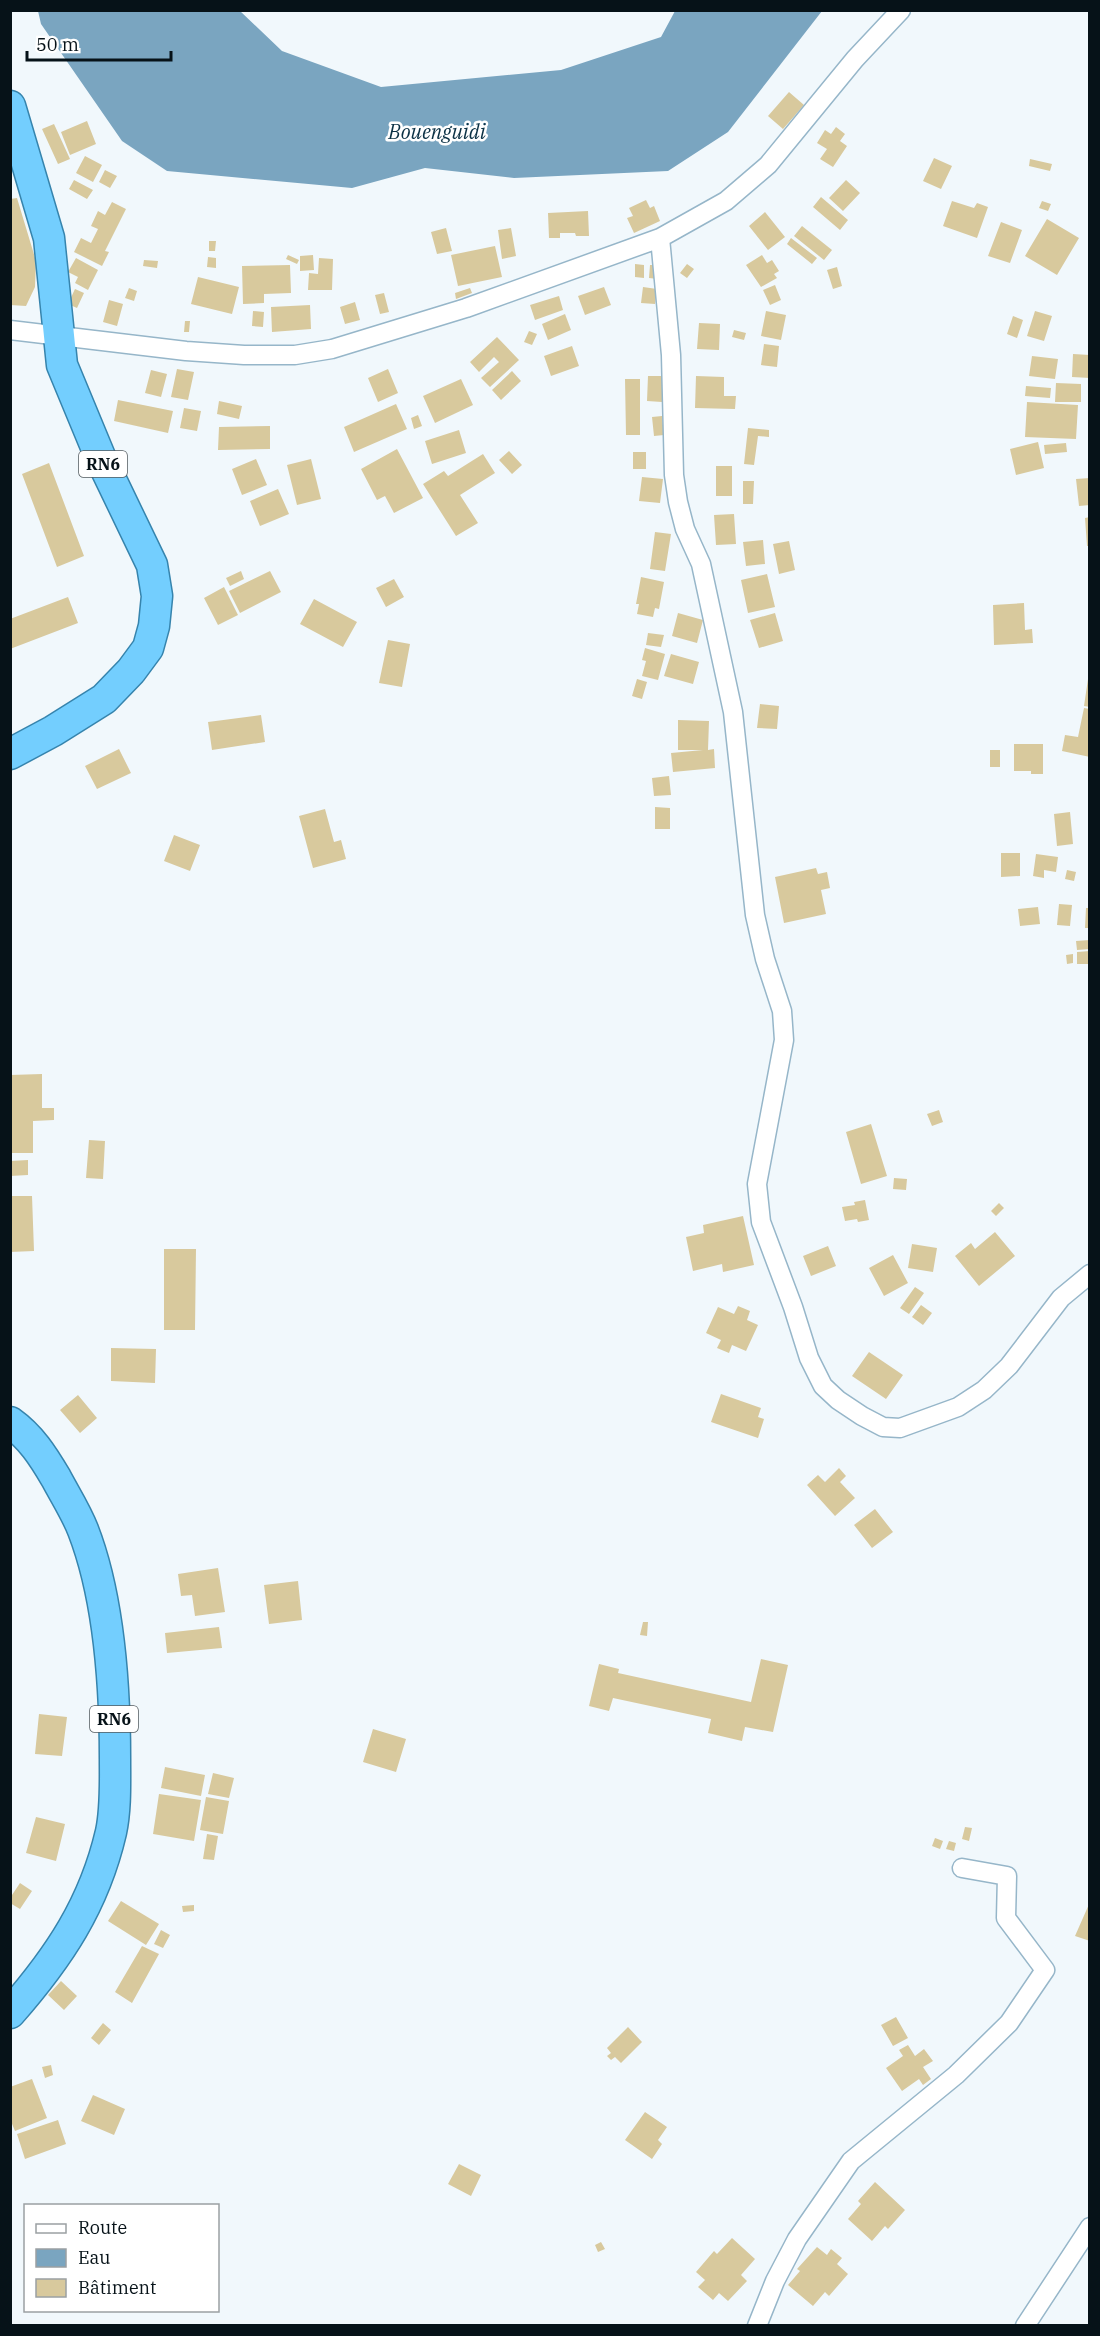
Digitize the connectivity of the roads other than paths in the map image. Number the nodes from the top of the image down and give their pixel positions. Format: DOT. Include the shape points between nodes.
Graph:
graph roads {
  1 [pos="901,10"];
  2 [pos="10,106"];
  3 [pos="660,238"];
  4 [pos="10,330"];
  5 [pos="59,337"];
  6 [pos="10,754"];
  7 [pos="1089,1274"];
  8 [pos="10,1422"];
  9 [pos="962,1868"];
  10 [pos="10,2013"];
  11 [pos="1089,2227"];
  12 [pos="757,2325"];
  13 [pos="1025,2325"];
  1 -- 3 [label="street" via="855,59 768,165 726,201"];
  2 -- 5 [label="highway, RN6" via="49,238"];
  3 -- 5 [label="street" via="466,308 332,349 295,355 244,356"];
  3 -- 7 [label="street" via="671,355 678,502 701,564 733,712 755,915 782,1011 784,1040 757,1184 761,1222 809,1358 823,1386 838,1400 884,1426 900,1428 958,1407 984,1390 1009,1366 1061,1298"];
  4 -- 5 [label="street"];
  5 -- 6 [label="highway, RN6" via="66,378 152,565 157,596 154,626 148,648 104,699"];
  8 -- 10 [label="highway, RN6" via="25,1432 42,1453 83,1530 105,1618 115,1730 111,1830 86,1907 45,1974"];
  9 -- 12 [label="street" via="1007,1876 1006,1918 1045,1970 1010,2023 956,2075 851,2161 796,2239"];
  11 -- 13 [label="street"];
}
